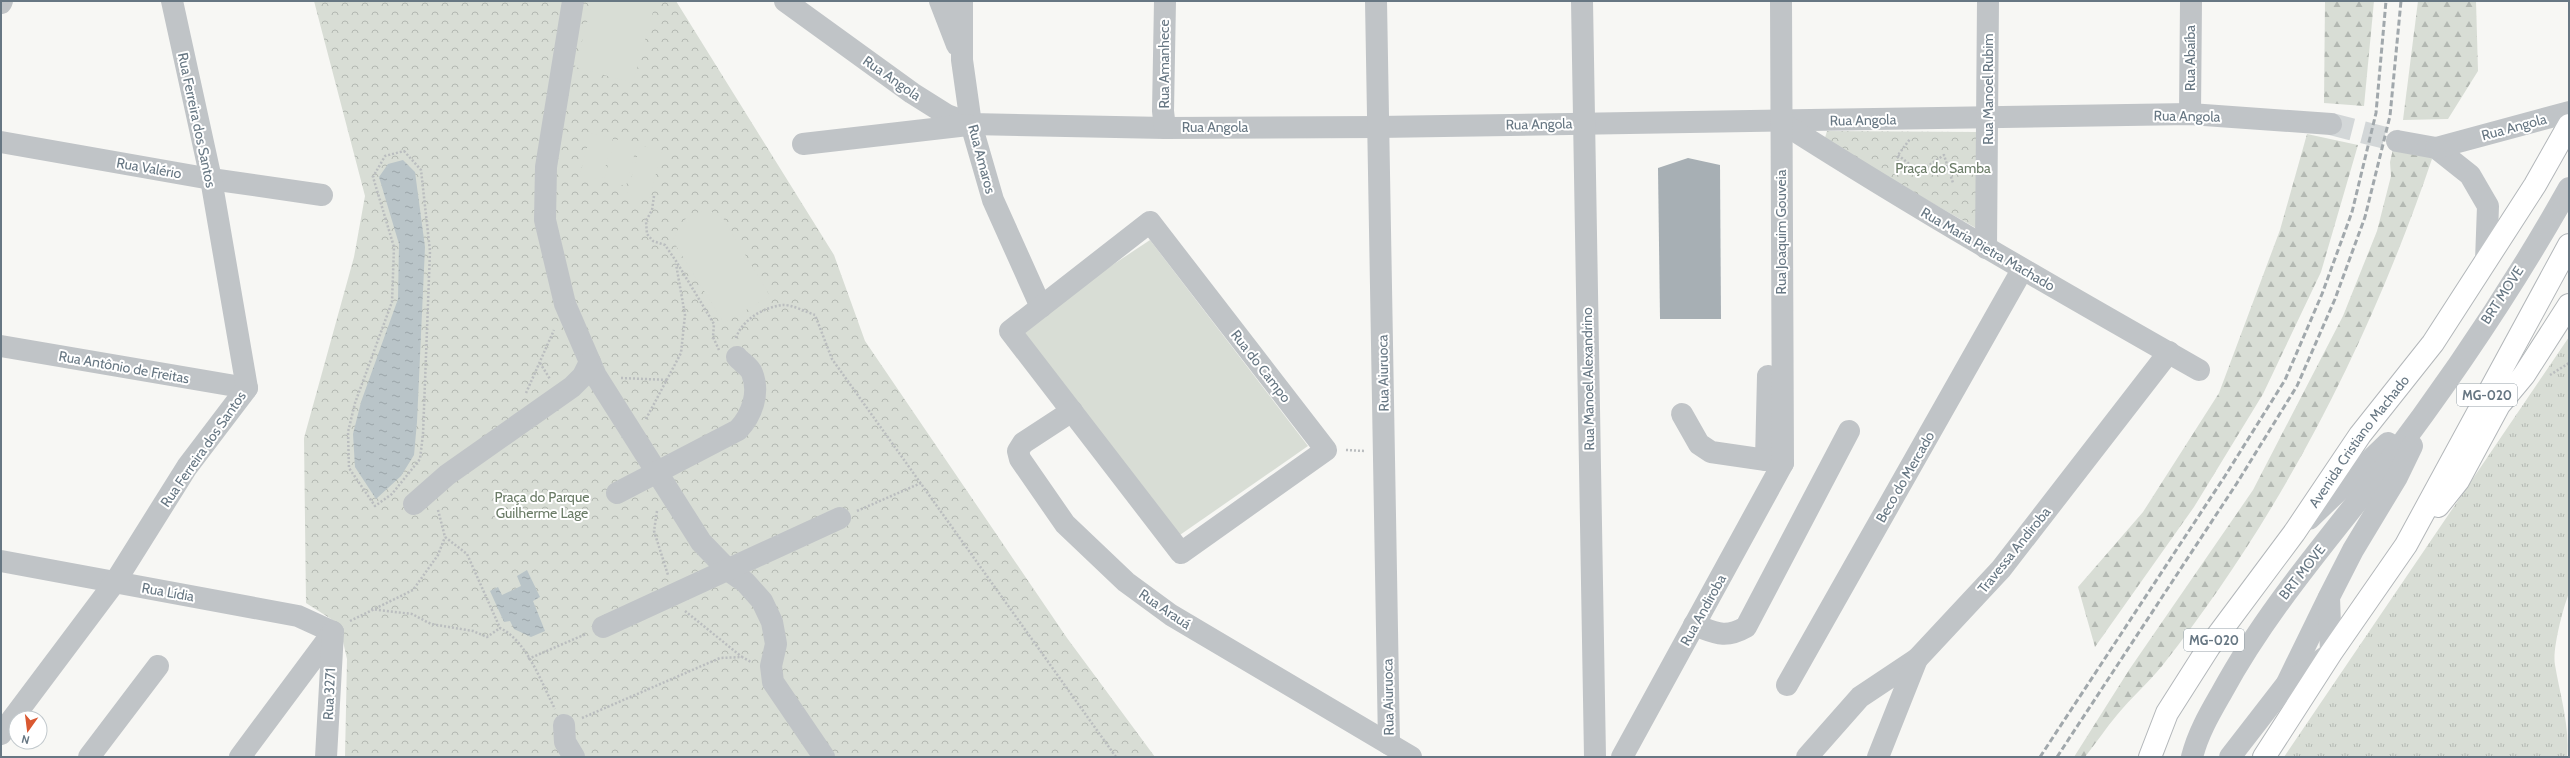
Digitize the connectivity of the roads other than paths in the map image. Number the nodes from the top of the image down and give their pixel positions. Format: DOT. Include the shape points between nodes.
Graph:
graph roads {
  1 [pos="172,1"];
  2 [pos="572,1"];
  3 [pos="785,1"];
  4 [pos="940,1"];
  5 [pos="962,1"];
  6 [pos="1165,1"];
  7 [pos="1376,1"];
  8 [pos="1582,1"];
  9 [pos="1781,1"];
  10 [pos="1988,1"];
  11 [pos="2191,1"];
  12 [pos="962,60"];
  13 [pos="2569,112"];
  14 [pos="2190,114"];
  15 [pos="1988,117"];
  16 [pos="1781,122"];
  17 [pos="1583,123"];
  18 [pos="971,124"];
  19 [pos="2331,124"];
  20 [pos="2569,125"];
  21 [pos="1378,127"];
  22 [pos="1165,128"];
  23 [pos="2397,141"];
  24 [pos="1,142"];
  25 [pos="803,144"];
  26 [pos="2436,148"];
  27 [pos="211,179"];
  28 [pos="2569,188"];
  29 [pos="322,195"];
  30 [pos="1771,245"];
  31 [pos="2569,245"];
  32 [pos="1986,248"];
  33 [pos="2486,261"];
  34 [pos="2022,270"];
  35 [pos="2569,305"];
  36 [pos="1042,307"];
  37 [pos="1,346"];
  38 [pos="2168,352"];
  39 [pos="737,358"];
  40 [pos="593,369"];
  41 [pos="2199,370"];
  42 [pos="247,388"];
  43 [pos="2433,401"];
  44 [pos="1072,411"];
  45 [pos="1682,414"];
  46 [pos="1849,432"];
  47 [pos="1774,461"];
  48 [pos="658,471"];
  49 [pos="617,493"];
  50 [pos="414,504"];
  51 [pos="840,518"];
  52 [pos="2294,533"];
  53 [pos="2406,545"];
  54 [pos="1,561"];
  55 [pos="729,571"];
  56 [pos="115,582"];
  57 [pos="2329,597"];
  58 [pos="1694,625"];
  59 [pos="602,627"];
  60 [pos="333,632"];
  61 [pos="2331,653"];
  62 [pos="1917,660"];
  63 [pos="158,666"];
  64 [pos="1787,685"];
  65 [pos="2285,686"];
  66 [pos="564,725"];
  67 [pos="1,734"];
  68 [pos="1389,744"];
  69 [pos="89,757"];
  70 [pos="240,757"];
  71 [pos="326,757"];
  72 [pos="574,757"];
  73 [pos="824,757"];
  74 [pos="1411,757"];
  75 [pos="1595,757"];
  76 [pos="1622,757"];
  77 [pos="1807,757"];
  78 [pos="1878,757"];
  79 [pos="2150,757"];
  80 [pos="2192,757"];
  81 [pos="2230,757"];
  82 [pos="2264,757"];
  1 -- 27 [label="street, Rua Ferreira dos Santos"];
  2 -- 40 [label="street" via="546,167 545,220 564,304"];
  3 -- 18 [label="street, Rua Angola" via="912,93 947,115"];
  4 -- 12 [label="street"];
  5 -- 12 [label="street, Rua Amaros"];
  6 -- 22 [label="street, Rua Amanhece"];
  7 -- 21 [label="street, Rua Aiuruoca"];
  8 -- 17 [label="street, Rua Manoel Alexandrino"];
  9 -- 16 [label="street, Rua Joaquim Gouveia"];
  10 -- 15 [label="street, Rua Manoel Rubim"];
  11 -- 14 [label="street, Rua Abaíba"];
  12 -- 18 [label="street, Rua Amaros"];
  13 -- 26 [label="street, Rua Angola"];
  14 -- 15 [label="street, Rua Angola"];
  14 -- 19 [label="street, Rua Angola"];
  15 -- 16 [label="street, Rua Angola"];
  15 -- 32 [label="street, Rua Manoel Rubim"];
  16 -- 17 [label="street, Rua Angola"];
  16 -- 32 [label="street, Rua Maria Pietra Machado" via="1894,194"];
  16 -- 47 [label="street, Rua Joaquim Gouveia"];
  17 -- 21 [label="street, Rua Angola"];
  17 -- 75 [label="street, Rua Manoel Alexandrino"];
  18 -- 22 [label="street, Rua Angola"];
  18 -- 25 [label="street"];
  18 -- 36 [label="street, Rua Amaros" via="993,200"];
  20 -- 33 [label="highway, Avenida Cristiano Machado / MG-020" via="2535,185"];
  21 -- 22 [label="street, Rua Angola"];
  21 -- 68 [label="street, Rua Aiuruoca"];
  23 -- 26 [label="street, Rua Angola"];
  24 -- 27 [label="street, Rua Valério"];
  26 -- 33 [label="street, Rua Angola" via="2470,175 2488,206"];
  27 -- 29 [label="street, Rua Valério"];
  27 -- 42 [label="street, Rua Ferreira dos Santos"];
  28 -- 43 [label="street, BRT MOVE"];
  30 -- 47 [label="street"];
  31 -- 53 [label="highway, MG-020"];
  32 -- 34 [label="street, Rua Maria Pietra Machado"];
  33 -- 52 [label="highway, Avenida Cristiano Machado / MG-020" via="2433,343 2360,435"];
  34 -- 38 [label="street, Rua Maria Pietra Machado"];
  34 -- 64 [label="street, Beco do Mercado"];
  35 -- 53 [label="highway" via="2524,375 2500,405 2458,481"];
  36 -- 44 [label="street, Rua do Campo" via="1012,328 1011,333"];
  36 -- 44 [label="street, Rua do Campo" via="1150,222 1326,450 1181,553"];
  37 -- 42 [label="street, Rua Antônio de Freitas"];
  38 -- 41 [label="street, Rua Maria Pietra Machado"];
  38 -- 62 [label="street, Travessa Andiroba" via="2001,569"];
  39 -- 48 [label="street" via="752,372 755,396 748,419 738,430"];
  40 -- 48 [label="street" via="635,439"];
  40 -- 50 [label="street" via="572,387 447,475"];
  42 -- 56 [label="street, Rua Ferreira dos Santos" via="187,467"];
  43 -- 52 [label="street, BRT MOVE"];
  43 -- 57 [label="street, BRT MOVE" via="2397,477 2352,550"];
  43 -- 80 [label="street, BRT MOVE" via="2282,596 2232,674 2197,738"];
  44 -- 68 [label="street, Rua Arauá" via="1023,443 1018,451 1020,459 1065,524 1126,582 1171,615"];
  45 -- 47 [label="street" via="1699,444 1711,452"];
  46 -- 58 [label="street" via="1746,627 1732,635 1717,634"];
  47 -- 58 [label="street, Rua Andiroba"];
  48 -- 49 [label="street"];
  48 -- 55 [label="street" via="701,542"];
  51 -- 55 [label="street"];
  52 -- 79 [label="highway, Avenida Cristiano Machado / MG-020" via="2208,647 2168,713"];
  53 -- 61 [label="highway, MG-020"];
  54 -- 56 [label="street, Rua Lídia"];
  55 -- 59 [label="street"];
  55 -- 73 [label="street" via="745,582 762,601 772,622 776,644 771,666 773,682"];
  56 -- 60 [label="street, Rua Lídia" via="298,616"];
  56 -- 67 [label="street, Rua Ferreira dos Santos"];
  57 -- 61 [label="street, BRT MOVE"];
  57 -- 65 [label="street, BRT MOVE"];
  58 -- 76 [label="street, Rua Andiroba"];
  60 -- 70 [label="street"];
  60 -- 71 [label="street, Rua 3271"];
  61 -- 65 [label="street, BRT MOVE"];
  61 -- 82 [label="highway, MG-020"];
  62 -- 77 [label="street" via="1860,697"];
  62 -- 78 [label="street, Travessa Andiroba"];
  63 -- 69 [label="street"];
  65 -- 81 [label="street, BRT MOVE"];
  66 -- 72 [label="street" via="565,742"];
  68 -- 74 [label="street, Rua Arauá"];
}
